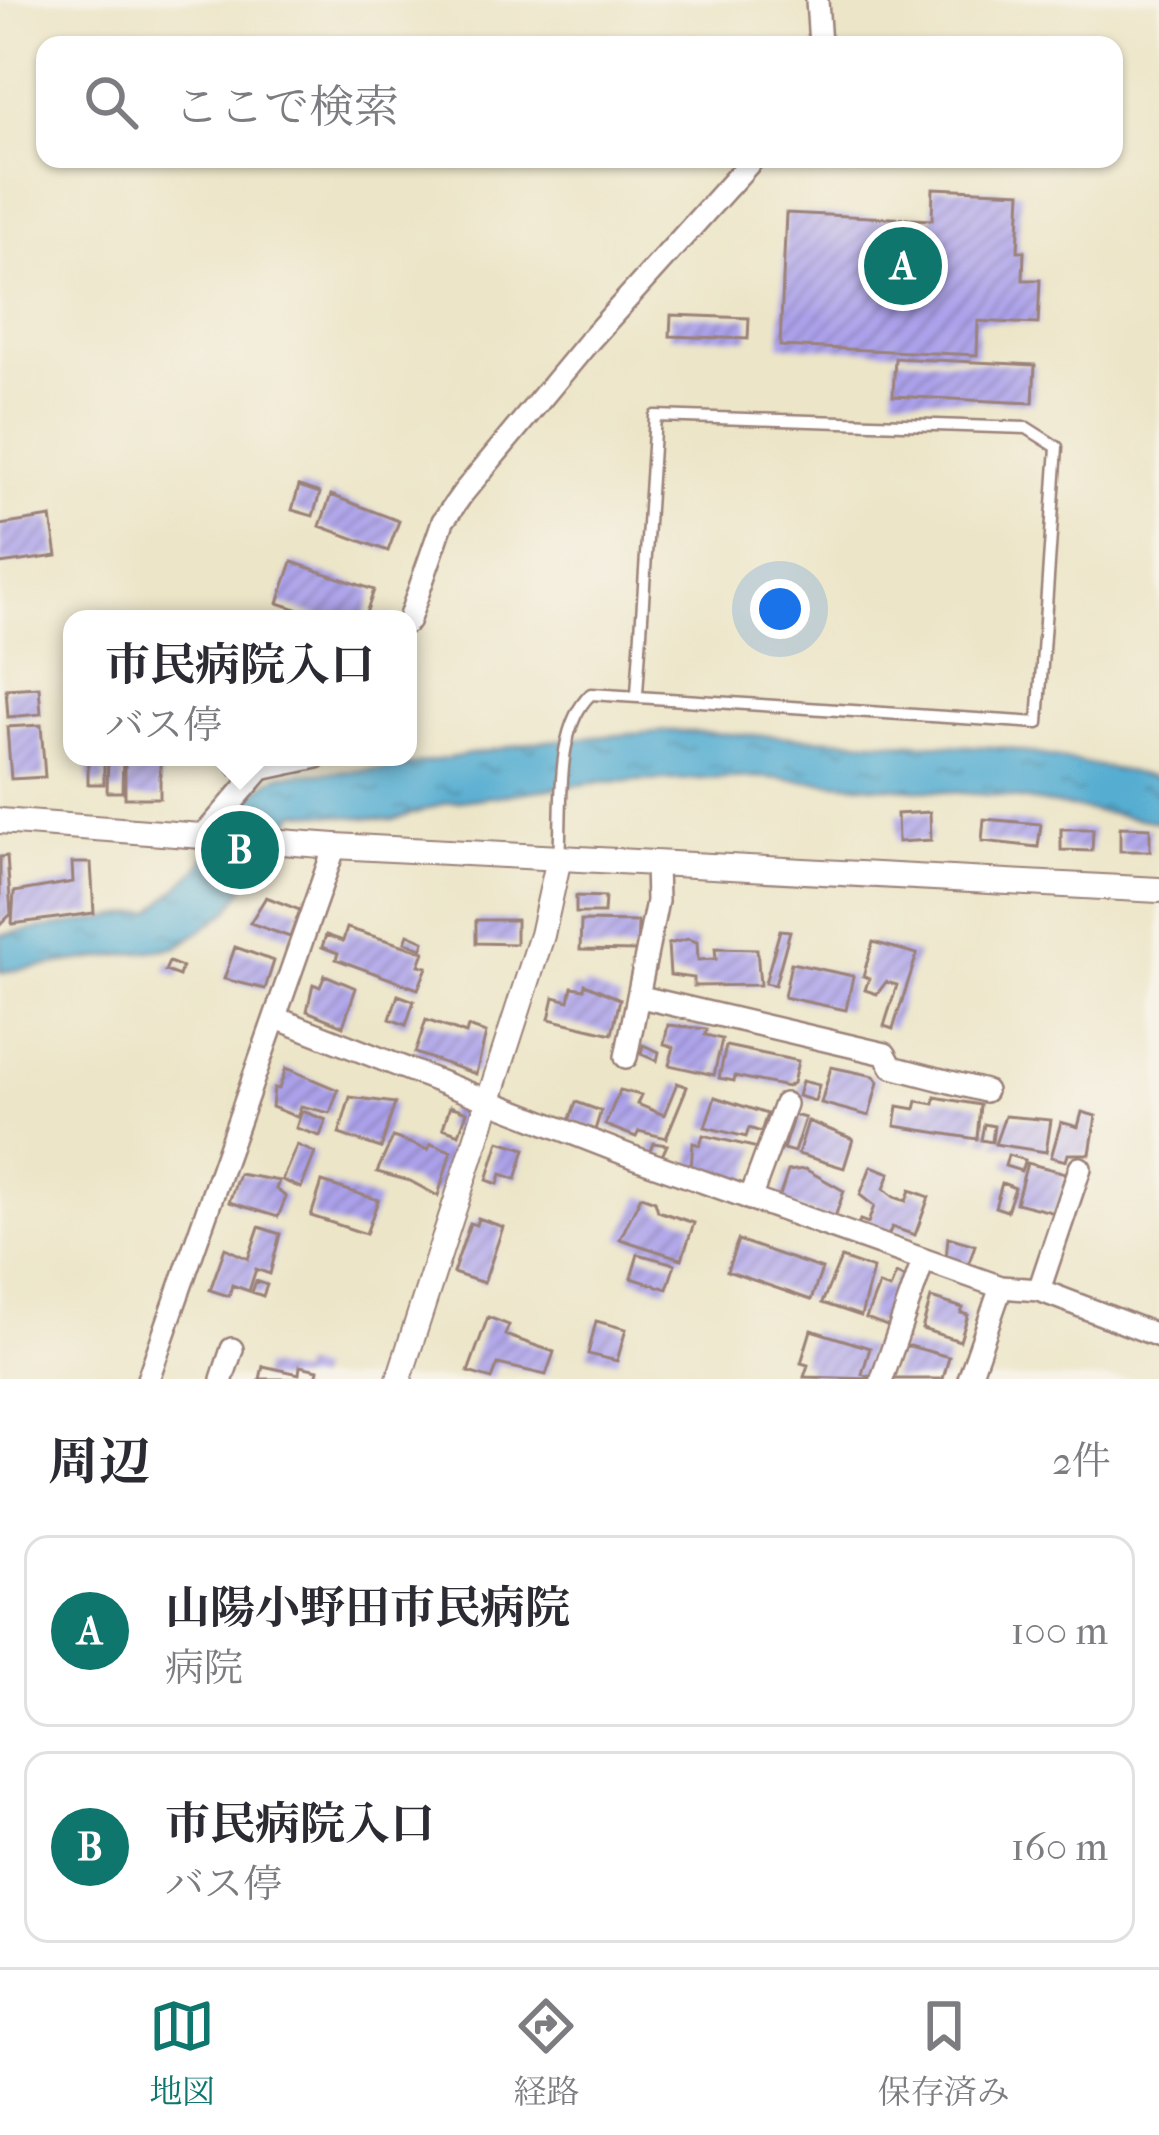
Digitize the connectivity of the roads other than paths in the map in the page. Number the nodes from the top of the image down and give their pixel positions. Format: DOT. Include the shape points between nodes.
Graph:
graph roads {
  1 [pos="817,0"];
  2 [pos="819,36"];
  3 [pos="745,168"];
  4 [pos="412,610"];
  5 [pos="637,694"];
  6 [pos="275,766"];
  7 [pos="0,821"];
  8 [pos="211,836"];
  9 [pos="335,846"];
  10 [pos="559,859"];
  11 [pos="656,864"];
  12 [pos="1159,890"];
  13 [pos="641,998"];
  14 [pos="276,1018"];
  15 [pos="626,1057"];
  16 [pos="985,1091"];
  17 [pos="490,1100"];
  18 [pos="784,1104"];
  19 [pos="1079,1168"];
  20 [pos="750,1199"];
  21 [pos="923,1261"];
  22 [pos="1001,1287"];
  23 [pos="1039,1290"];
  24 [pos="1159,1336"];
  25 [pos="232,1349"];
  26 [pos="148,1379"];
  27 [pos="222,1379"];
  28 [pos="399,1379"];
  29 [pos="882,1379"];
  30 [pos="969,1379"];
  1 -- 2 [label="street"];
  3 -- 4 [label="street" via="463,493 443,521"];
  5 -- 5 [label="lane" via="655,416 1028,428 1057,447 1037,723"];
  5 -- 10 [label="lane" via="591,694 574,709"];
  6 -- 8 [label="street" via="261,769"];
  7 -- 8 [label="street"];
  8 -- 9 [label="street"];
  9 -- 10 [label="street"];
  9 -- 14 [label="street"];
  10 -- 11 [label="street"];
  10 -- 17 [label="street"];
  11 -- 12 [label="street"];
  11 -- 13 [label="street"];
  13 -- 15 [label="street"];
  13 -- 16 [label="street" via="885,1054 892,1067"];
  14 -- 17 [label="street"];
  14 -- 26 [label="street"];
  17 -- 20 [label="street"];
  17 -- 28 [label="street"];
  18 -- 20 [label="street"];
  19 -- 23 [label="street"];
  20 -- 21 [label="street"];
  21 -- 22 [label="street"];
  21 -- 29 [label="street"];
  22 -- 23 [label="street"];
  22 -- 30 [label="street"];
  23 -- 24 [label="street"];
  25 -- 27 [label="street"];
}
